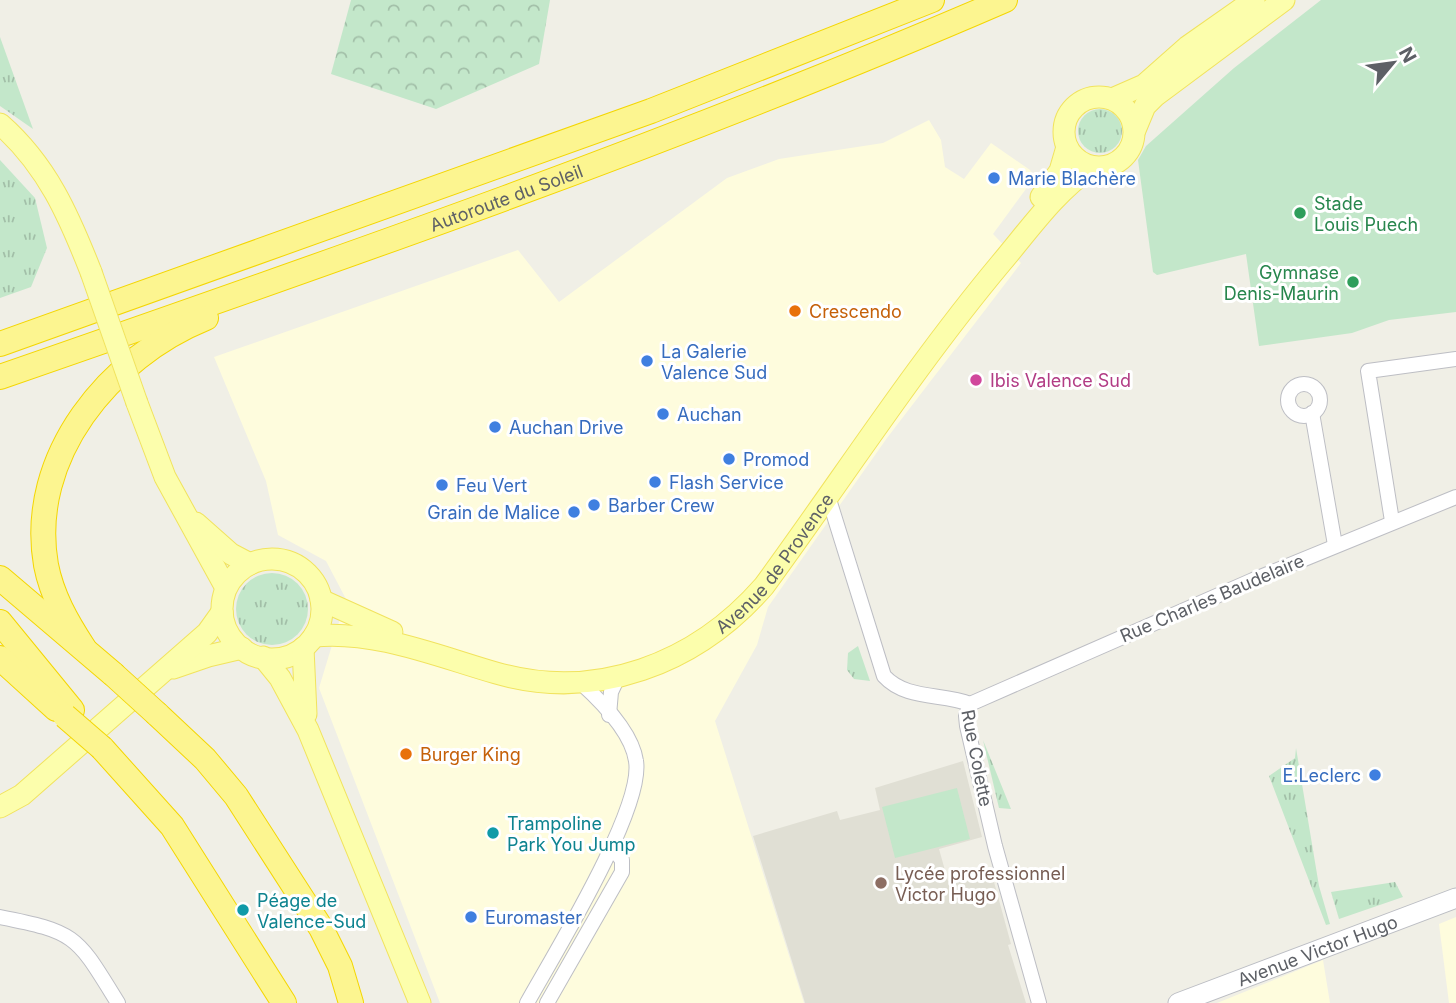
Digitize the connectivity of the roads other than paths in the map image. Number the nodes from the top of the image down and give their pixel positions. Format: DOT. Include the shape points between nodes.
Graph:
graph roads {
  1 [pos="932,0"];
  2 [pos="1005,0"];
  3 [pos="1254,0"];
  4 [pos="1284,0"];
  5 [pos="1112,99"];
  6 [pos="0,124"];
  7 [pos="1135,130"];
  8 [pos="1067,147"];
  9 [pos="1092,167"];
  10 [pos="490,202"];
  11 [pos="0,344"];
  12 [pos="1456,359"];
  13 [pos="0,377"];
  14 [pos="1312,413"];
  15 [pos="827,493"];
  16 [pos="1456,497"];
  17 [pos="180,507"];
  18 [pos="1392,521"];
  19 [pos="807,524"];
  20 [pos="1335,545"];
  21 [pos="842,546"];
  22 [pos="250,564"];
  23 [pos="0,579"];
  24 [pos="226,588"];
  25 [pos="321,600"];
  26 [pos="222,612"];
  27 [pos="0,622"];
  28 [pos="308,642"];
  29 [pos="84,648"];
  30 [pos="242,649"];
  31 [pos="263,657"];
  32 [pos="0,658"];
  33 [pos="154,677"];
  34 [pos="618,677"];
  35 [pos="582,683"];
  36 [pos="970,704"];
  37 [pos="68,713"];
  38 [pos="609,715"];
  39 [pos="308,730"];
  40 [pos="59,760"];
  41 [pos="0,792"];
  42 [pos="0,807"];
  43 [pos="611,847"];
  44 [pos="1456,898"];
  45 [pos="0,917"];
  46 [pos="118,1003"];
  47 [pos="284,1003"];
  48 [pos="351,1003"];
  49 [pos="420,1003"];
  50 [pos="527,1003"];
  51 [pos="547,1003"];
  52 [pos="1039,1003"];
  53 [pos="1178,1003"];
  1 -- 11 [label="highway, Autoroute du Soleil" via="651,111"];
  2 -- 10 [label="highway, Autoroute du Soleil"];
  3 -- 5 [label="main road" via="1187,47 1144,85"];
  4 -- 7 [label="main road" via="1155,96 1144,106"];
  5 -- 7 [label="main road" via="1128,111"];
  5 -- 8 [label="main road" via="1087,99 1073,108 1065,124"];
  6 -- 17 [label="main road, bridge" via="35,160 58,193"];
  7 -- 9 [label="main road" via="1121,160"];
  8 -- 9 [label="main road"];
  8 -- 25 [label="main road, Avenue de Provence" via="1062,168 1049,188 940,318 754,582 724,613 687,639 640,661 599,671 532,671 380,628"];
  9 -- 15 [label="main road, Avenue de Provence" via="1058,195 972,296"];
  10 -- 13 [label="highway, Autoroute du Soleil"];
  10 -- 29 [label="highway" via="184,327 103,388 83,412 63,452 50,489 44,530 53,592"];
  12 -- 18 [label="street" via="1368,371"];
  14 -- 20 [label="street"];
  15 -- 19 [label="main road, Avenue de Provence"];
  15 -- 21 [label="street, Rue Colette"];
  16 -- 18 [label="street, Rue Charles Baudelaire"];
  17 -- 22 [label="main road" via="210,537"];
  17 -- 24 [label="main road"];
  18 -- 20 [label="street, Rue Charles Baudelaire"];
  19 -- 21 [label="street" via="822,526"];
  19 -- 34 [label="main road, Avenue de Provence" via="764,586 713,635 668,660"];
  20 -- 36 [label="street, Rue Charles Baudelaire"];
  21 -- 36 [label="street, Rue Colette" via="884,676 900,689"];
  22 -- 24 [label="main road"];
  22 -- 25 [label="main road" via="275,559 289,562 312,579"];
  23 -- 29 [label="highway"];
  24 -- 26 [label="main road"];
  25 -- 28 [label="main road" via="321,613"];
  26 -- 30 [label="main road" via="232,639"];
  26 -- 33 [label="main road" via="207,633"];
  27 -- 37 [label="highway"];
  28 -- 31 [label="main road" via="283,657"];
  28 -- 35 [label="main road, Avenue de Provence" via="361,636 527,680"];
  28 -- 39 [label="main road" via="302,671"];
  29 -- 48 [label="highway, bridge" via="205,759 236,796 321,928 340,966"];
  30 -- 31 [label="main road"];
  30 -- 33 [label="main road" via="185,662"];
  31 -- 39 [label="main road"];
  32 -- 37 [label="highway"];
  33 -- 40 [label="main road"];
  34 -- 35 [label="main road, Avenue de Provence"];
  34 -- 38 [label="street"];
  35 -- 38 [label="street"];
  36 -- 52 [label="street, Rue Colette" via="967,726"];
  37 -- 47 [label="highway, bridge" via="172,826"];
  38 -- 43 [label="street" via="629,741 637,770 631,799"];
  39 -- 49 [label="main road"];
  40 -- 41 [label="main road"];
  40 -- 42 [label="main road" via="22,794"];
  43 -- 50 [label="street"];
  43 -- 51 [label="street" via="622,860 622,872"];
  44 -- 53 [label="main road, Avenue Victor Hugo"];
  45 -- 46 [label="street" via="62,932 76,941"];
}
